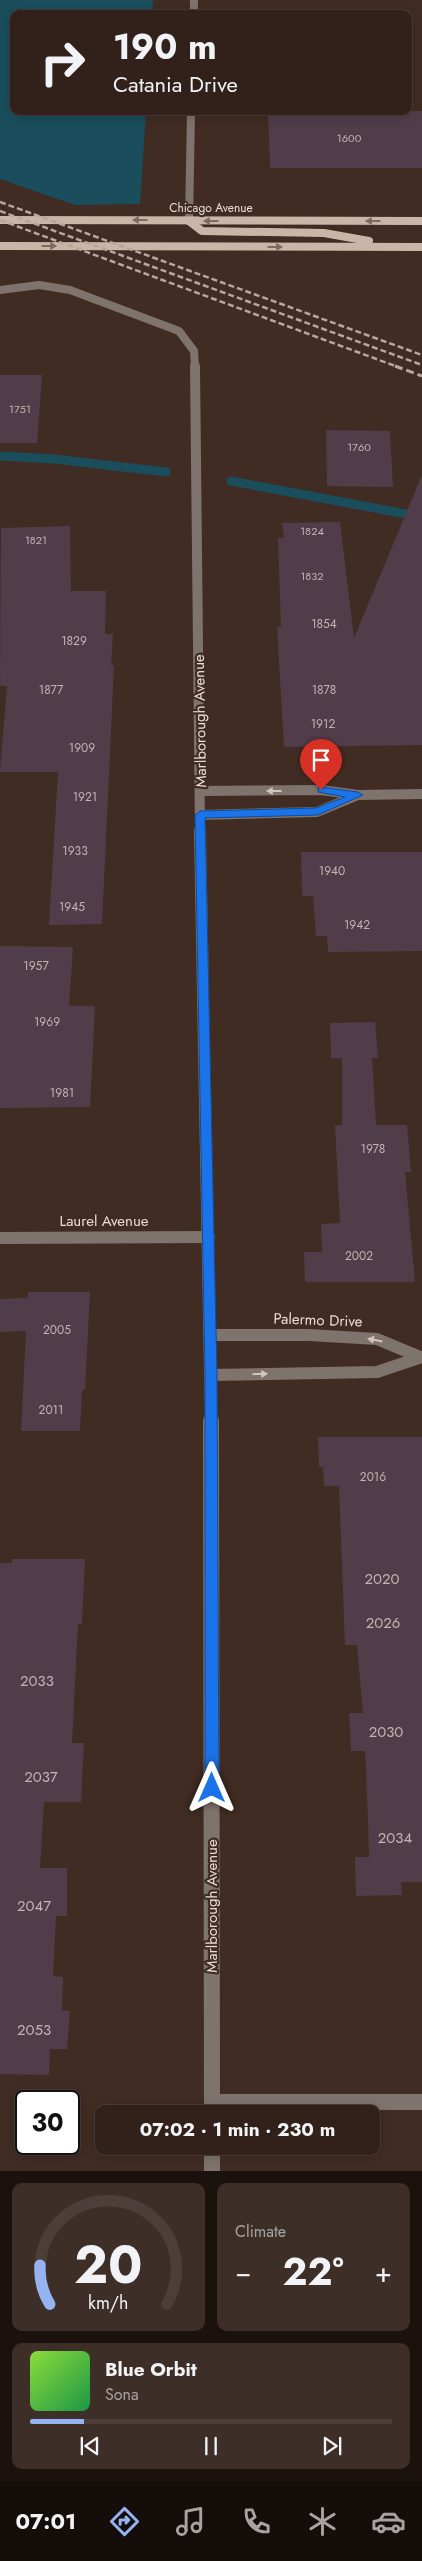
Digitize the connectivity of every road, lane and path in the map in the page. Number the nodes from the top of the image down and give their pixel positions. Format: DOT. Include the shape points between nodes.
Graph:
graph roads {
  1 [pos="191,115"];
  2 [pos="0,220"];
  3 [pos="189,220"];
  4 [pos="422,221"];
  5 [pos="0,246"];
  6 [pos="405,247"];
  7 [pos="422,247"];
  8 [pos="0,290"];
  9 [pos="200,791"];
  10 [pos="422,794"];
  11 [pos="358,795"];
  12 [pos="200,815"];
  13 [pos="209,1237"];
  14 [pos="0,1238"];
  15 [pos="210,1335"];
  16 [pos="421,1357"];
  17 [pos="211,1375"];
  18 [pos="422,2102"];
  19 [pos="212,2105"];
  20 [pos="317,2105"];
  21 [pos="212,2155"];
  22 [pos="212,2171"];
  1 -- 3 [label="street"];
  3 -- 2 [label="main road, Chicago Avenue, one-way"];
  4 -- 3 [label="main road, Chicago Avenue, one-way"];
  3 -- 6 [label="main road" via="202,232 324,233"];
  5 -- 6 [label="main road, one-way"];
  6 -- 7 [label="main road"];
  8 -- 9 [label="street, Marlborough Avenue" via="39,286 70,290 179,331 194,351"];
  11 -- 9 [label="street, one-way" via="321,790"];
  9 -- 12 [label="street, Marlborough Avenue"];
  10 -- 11 [label="street"];
  11 -- 12 [label="street" via="318,812"];
  12 -- 13 [label="street, Marlborough Avenue"];
  13 -- 14 [label="street, Laurel Avenue"];
  13 -- 15 [label="street, Marlborough Avenue"];
  16 -- 15 [label="street, Palermo Drive, one-way" via="377,1339"];
  15 -- 17 [label="street, Marlborough Avenue"];
  17 -- 16 [label="street, Palermo Drive, one-way" via="377,1372"];
  17 -- 19 [label="street, Marlborough Avenue"];
  18 -- 20 [label="street"];
  21 -- 22 [label="street"];
}
